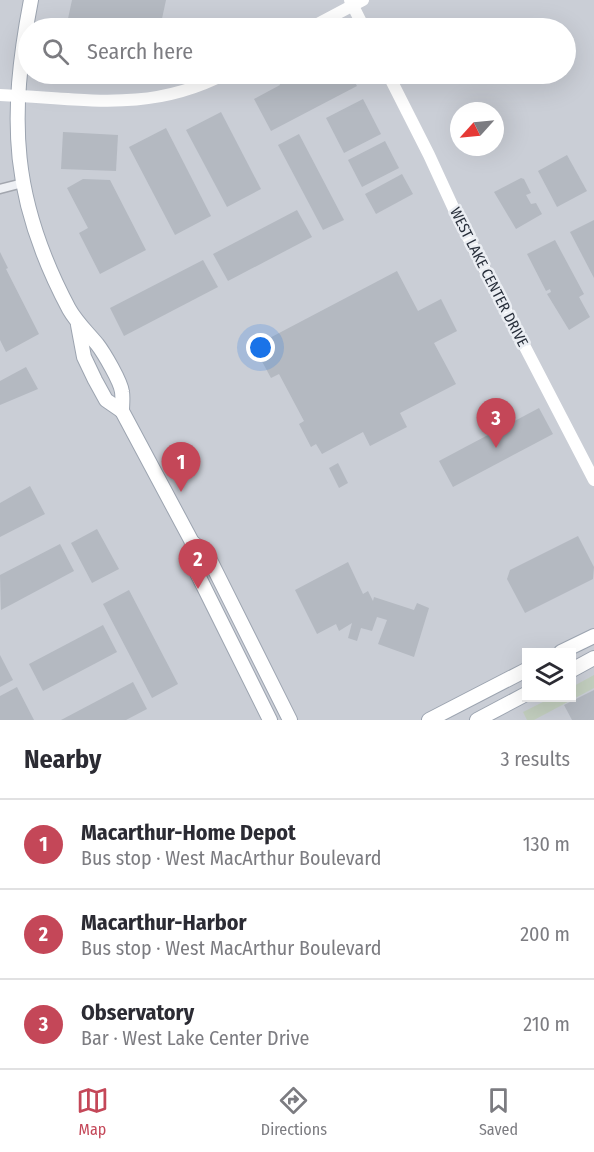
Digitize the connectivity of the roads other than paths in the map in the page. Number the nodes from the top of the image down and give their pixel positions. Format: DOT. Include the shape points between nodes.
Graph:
graph roads {
  1 [pos="31,0"];
  2 [pos="355,2"];
  3 [pos="28,18"];
  4 [pos="327,18"];
  5 [pos="361,18"];
  6 [pos="18,84"];
  7 [pos="204,84"];
  8 [pos="393,84"];
  9 [pos="0,95"];
  10 [pos="17,96"];
  11 [pos="23,183"];
  12 [pos="0,189"];
  13 [pos="594,480"];
  14 [pos="192,542"];
  15 [pos="594,636"];
  16 [pos="569,648"];
  17 [pos="594,658"];
  18 [pos="576,668"];
  19 [pos="522,672"];
  20 [pos="522,696"];
  21 [pos="270,720"];
  22 [pos="290,720"];
  23 [pos="429,720"];
  24 [pos="477,720"];
  1 -- 3 [label="main road"];
  2 -- 4 [label="street"];
  2 -- 5 [label="street"];
  6 -- 10 [label="main road"];
  7 -- 10 [label="street" via="150,99 95,101"];
  8 -- 13 [label="street, WEST LAKE CENTER DRIVE"];
  9 -- 10 [label="street"];
  10 -- 11 [label="main road"];
  11 -- 12 [label="street"];
  11 -- 14 [label="main road" via="38,239 77,323 84,357 106,400 122,411"];
  14 -- 21 [label="main road" via="190,561"];
  14 -- 22 [label="main road" via="207,554"];
  15 -- 16 [label="main road"];
  17 -- 18 [label="main road"];
  19 -- 23 [label="main road"];
  20 -- 24 [label="main road"];
}
